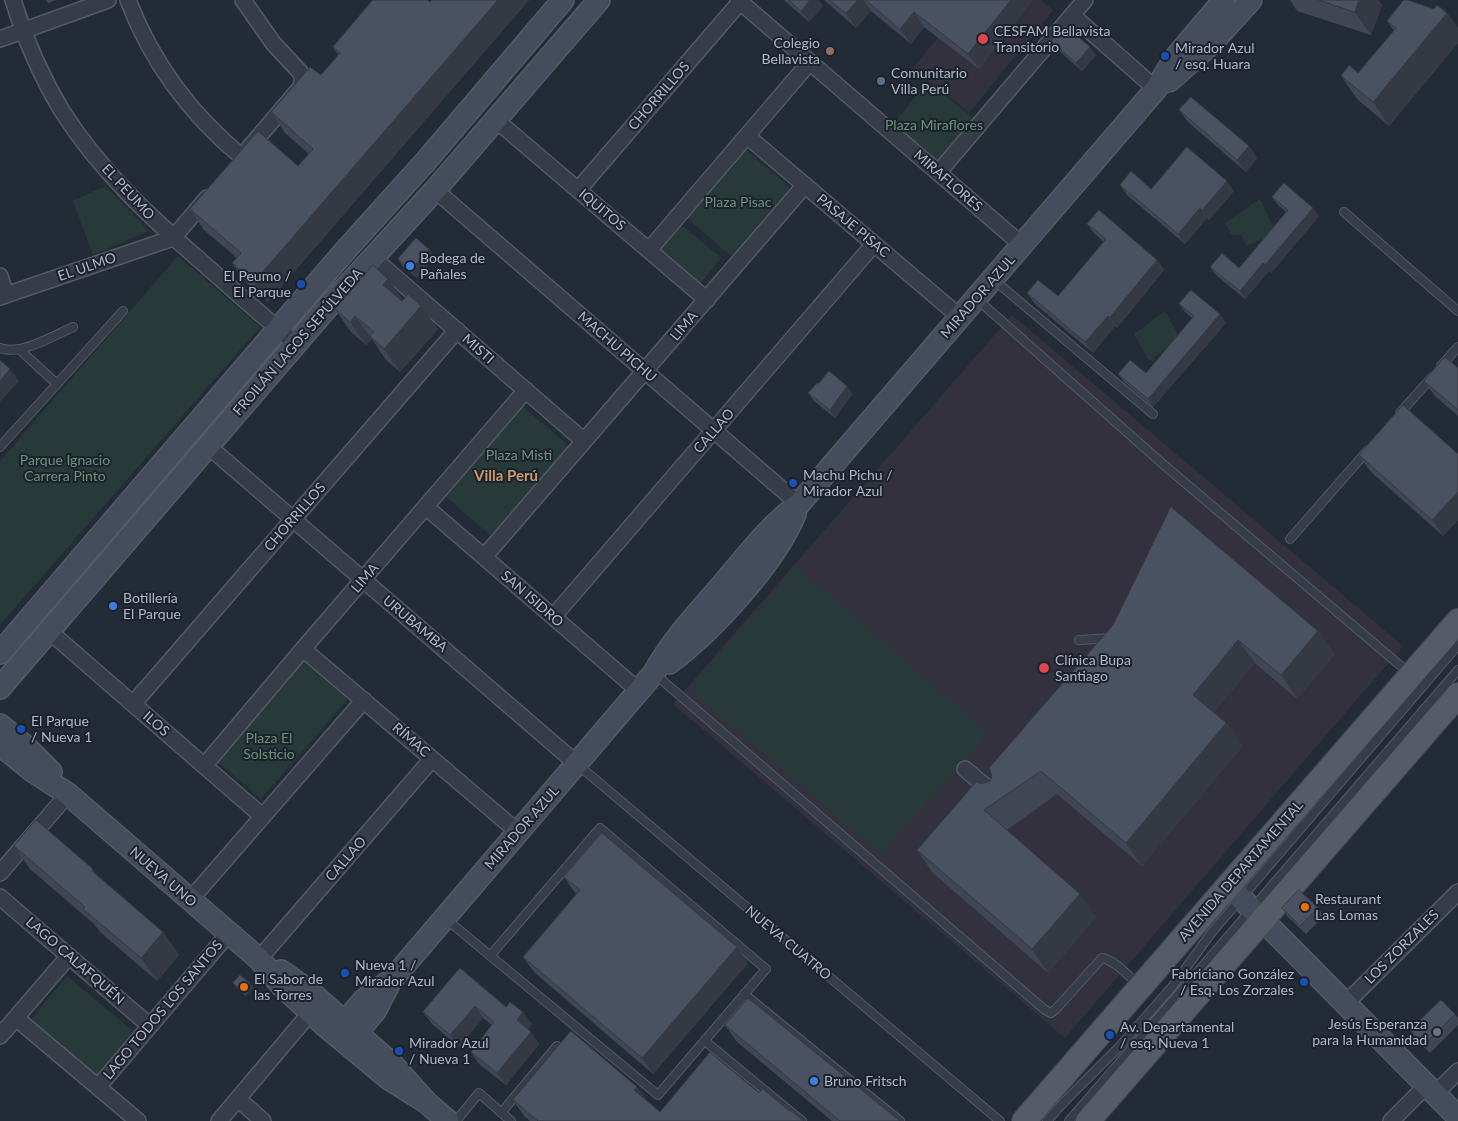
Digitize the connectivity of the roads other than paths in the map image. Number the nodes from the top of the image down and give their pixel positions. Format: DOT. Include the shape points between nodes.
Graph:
graph roads {
  1 [pos="13,0"];
  2 [pos="108,0"];
  3 [pos="128,0"];
  4 [pos="243,0"];
  5 [pos="563,0"];
  6 [pos="599,0"];
  7 [pos="1085,0"];
  8 [pos="1224,0"];
  9 [pos="1251,0"];
  10 [pos="739,1"];
  11 [pos="1072,15"];
  12 [pos="23,31"];
  13 [pos="0,39"];
  14 [pos="525,44"];
  15 [pos="546,62"];
  16 [pos="810,62"];
  17 [pos="1156,89"];
  18 [pos="496,120"];
  19 [pos="747,136"];
  20 [pos="242,157"];
  21 [pos="426,161"];
  22 [pos="230,171"];
  23 [pos="938,173"];
  24 [pos="217,186"];
  25 [pos="438,186"];
  26 [pos="805,186"];
  27 [pos="578,190"];
  28 [pos="1344,212"];
  29 [pos="173,238"];
  30 [pos="874,244"];
  31 [pos="1022,245"];
  32 [pos="649,250"];
  33 [pos="372,257"];
  34 [pos="0,276"];
  35 [pos="993,279"];
  36 [pos="3,296"];
  37 [pos="976,298"];
  38 [pos="707,300"];
  39 [pos="123,311"];
  40 [pos="1458,312"];
  41 [pos="960,317"];
  42 [pos="73,327"];
  43 [pos="278,329"];
  44 [pos="457,330"];
  45 [pos="296,344"];
  46 [pos="1458,347"];
  47 [pos="0,348"];
  48 [pos="20,350"];
  49 [pos="645,371"];
  50 [pos="57,384"];
  51 [pos="526,390"];
  52 [pos="1153,414"];
  53 [pos="1393,421"];
  54 [pos="714,430"];
  55 [pos="584,441"];
  56 [pos="1374,443"];
  57 [pos="208,446"];
  58 [pos="0,447"];
  59 [pos="799,504"];
  60 [pos="426,506"];
  61 [pos="294,519"];
  62 [pos="1290,539"];
  63 [pos="84,554"];
  64 [pos="484,557"];
  65 [pos="102,570"];
  66 [pos="363,580"];
  67 [pos="553,617"];
  68 [pos="1458,621"];
  69 [pos="49,631"];
  70 [pos="1116,638"];
  71 [pos="1079,640"];
  72 [pos="1458,645"];
  73 [pos="303,649"];
  74 [pos="0,653"];
  75 [pos="1458,670"];
  76 [pos="654,673"];
  77 [pos="1411,675"];
  78 [pos="0,688"];
  79 [pos="639,691"];
  80 [pos="1458,695"];
  81 [pos="1411,699"];
  82 [pos="364,700"];
  83 [pos="134,704"];
  84 [pos="0,725"];
  85 [pos="1364,729"];
  86 [pos="0,745"];
  87 [pos="432,758"];
  88 [pos="577,764"];
  89 [pos="204,766"];
  90 [pos="965,768"];
  91 [pos="1338,785"];
  92 [pos="68,794"];
  93 [pos="999,798"];
  94 [pos="262,816"];
  95 [pos="518,832"];
  96 [pos="0,873"];
  97 [pos="1458,892"];
  98 [pos="0,896"];
  99 [pos="190,900"];
  100 [pos="1247,903"];
  101 [pos="444,918"];
  102 [pos="229,933"];
  103 [pos="69,956"];
  104 [pos="490,956"];
  105 [pos="259,959"];
  106 [pos="1141,986"];
  107 [pos="744,994"];
  108 [pos="1346,1003"];
  109 [pos="310,1013"];
  110 [pos="16,1018"];
  111 [pos="150,1026"];
  112 [pos="346,1033"];
  113 [pos="0,1036"];
  114 [pos="705,1040"];
  115 [pos="557,1046"];
  116 [pos="1458,1071"];
  117 [pos="98,1087"];
  118 [pos="1431,1090"];
  119 [pos="238,1099"];
  120 [pos="501,1113"];
  121 [pos="1458,1117"];
  122 [pos="138,1121"];
  123 [pos="219,1121"];
  124 [pos="263,1121"];
  125 [pos="448,1121"];
  126 [pos="456,1121"];
  127 [pos="511,1121"];
  128 [pos="802,1121"];
  129 [pos="900,1121"];
  130 [pos="1000,1121"];
  131 [pos="1024,1121"];
  132 [pos="1047,1121"];
  133 [pos="1069,1121"];
  134 [pos="1088,1121"];
  135 [pos="1391,1121"];
  1 -- 12 [label="street, EL PEUMO"];
  2 -- 12 [label="street"];
  3 -- 20 [label="street" via="147,44 177,91 206,125"];
  4 -- 20 [label="street" via="303,79 300,88"];
  5 -- 14 [label="street, FROILÁN LAGOS SEPÚLVEDA"];
  6 -- 15 [label="street, FROILÁN LAGOS SEPÚLVEDA"];
  7 -- 11 [label="street"];
  8 -- 17 [label="street, MIRADOR AZUL" via="1175,58"];
  9 -- 17 [label="street, MIRADOR AZUL" via="1201,54"];
  10 -- 16 [label="street, MIRAFLORES"];
  10 -- 27 [label="street, CHORRILLOS"];
  11 -- 17 [label="street"];
  11 -- 23 [label="street"];
  12 -- 13 [label="street"];
  12 -- 29 [label="street, EL PEUMO" via="50,91 85,143 132,200"];
  14 -- 15 [label="street" via="538,48"];
  14 -- 21 [label="street, FROILÁN LAGOS SEPÚLVEDA"];
  15 -- 18 [label="street, FROILÁN LAGOS SEPÚLVEDA"];
  16 -- 19 [label="street"];
  16 -- 23 [label="street, MIRAFLORES"];
  17 -- 31 [label="street, MIRADOR AZUL"];
  18 -- 25 [label="street, FROILÁN LAGOS SEPÚLVEDA"];
  18 -- 27 [label="street, IQUITOS"];
  19 -- 26 [label="street, PASAJE PISAC"];
  19 -- 32 [label="street"];
  20 -- 22 [label="street"];
  21 -- 25 [label="street"];
  21 -- 43 [label="street, FROILÁN LAGOS SEPÚLVEDA"];
  23 -- 31 [label="street, MIRAFLORES"];
  24 -- 29 [label="street"];
  25 -- 33 [label="street, FROILÁN LAGOS SEPÚLVEDA"];
  25 -- 49 [label="street, MACHU PICHU"];
  26 -- 30 [label="street, PASAJE PISAC"];
  26 -- 38 [label="street, LIMA"];
  27 -- 32 [label="street, IQUITOS"];
  28 -- 40 [label="lane"];
  29 -- 36 [label="street, EL ULMO"];
  29 -- 43 [label="street, EL PEUMO"];
  30 -- 41 [label="street, PASAJE PISAC"];
  30 -- 54 [label="street, CALLAO"];
  31 -- 35 [label="street, MIRADOR AZUL"];
  32 -- 38 [label="street, IQUITOS"];
  33 -- 44 [label="street, MISTI"];
  33 -- 45 [label="street, FROILÁN LAGOS SEPÚLVEDA"];
  34 -- 36 [label="street"];
  35 -- 37 [label="street, MIRADOR AZUL"];
  35 -- 52 [label="lane"];
  37 -- 41 [label="street, MIRADOR AZUL"];
  37 -- 77 [label="lane" via="1164,465"];
  38 -- 49 [label="street, LIMA"];
  39 -- 50 [label="lane"];
  41 -- 59 [label="street, MIRADOR AZUL"];
  42 -- 48 [label="lane"];
  43 -- 45 [label="street, EL PEUMO"];
  43 -- 63 [label="street, FROILÁN LAGOS SEPÚLVEDA"];
  44 -- 51 [label="street, MISTI"];
  44 -- 61 [label="street, CHORRILLOS"];
  45 -- 57 [label="street, FROILÁN LAGOS SEPÚLVEDA"];
  46 -- 53 [label="lane"];
  47 -- 48 [label="lane"];
  48 -- 50 [label="lane"];
  49 -- 54 [label="street, MACHU PICHU"];
  49 -- 55 [label="street, LIMA"];
  50 -- 58 [label="lane"];
  51 -- 55 [label="street, MISTI"];
  51 -- 60 [label="street, LIMA"];
  54 -- 59 [label="street, MACHU PICHU"];
  54 -- 67 [label="street, CALLAO"];
  55 -- 64 [label="street, LIMA"];
  56 -- 62 [label="lane"];
  57 -- 61 [label="street, URUBAMBA"];
  57 -- 65 [label="street, FROILÁN LAGOS SEPÚLVEDA"];
  59 -- 76 [label="street, MIRADOR AZUL" via="764,536 680,634"];
  60 -- 64 [label="street, SAN ISIDRO"];
  60 -- 66 [label="street, LIMA"];
  61 -- 66 [label="street, URUBAMBA"];
  61 -- 83 [label="street, CHORRILLOS"];
  63 -- 65 [label="street"];
  63 -- 74 [label="street, FROILÁN LAGOS SEPÚLVEDA"];
  64 -- 67 [label="street, SAN ISIDRO"];
  65 -- 69 [label="street, FROILÁN LAGOS SEPÚLVEDA"];
  66 -- 73 [label="street, LIMA"];
  66 -- 88 [label="street, URUBAMBA"];
  67 -- 79 [label="street, SAN ISIDRO"];
  68 -- 77 [label="main road, AVENIDA DEPARTAMENTAL"];
  69 -- 78 [label="street, FROILÁN LAGOS SEPÚLVEDA"];
  69 -- 83 [label="street, ILOS"];
  70 -- 71 [label="lane"];
  72 -- 81 [label="lane"];
  73 -- 82 [label="street, RÍMAC"];
  73 -- 89 [label="street, LIMA"];
  75 -- 100 [label="lane"];
  76 -- 79 [label="street, MIRADOR AZUL"];
  76 -- 106 [label="lane" via="1045,1010 1051,1013 1056,1009 1102,958 1108,959"];
  77 -- 85 [label="main road, AVENIDA DEPARTAMENTAL"];
  79 -- 88 [label="street, MIRADOR AZUL"];
  80 -- 100 [label="main road, AVENIDA DEPARTAMENTAL"];
  81 -- 85 [label="lane"];
  81 -- 91 [label="lane"];
  82 -- 87 [label="street, RÍMAC"];
  82 -- 94 [label="street"];
  83 -- 89 [label="street, ILOS"];
  84 -- 92 [label="street, NUEVA UNO" via="36,756"];
  85 -- 91 [label="lane"];
  85 -- 100 [label="main road, AVENIDA DEPARTAMENTAL"];
  86 -- 92 [label="street, NUEVA UNO"];
  87 -- 95 [label="street, RÍMAC"];
  87 -- 105 [label="street, CALLAO"];
  88 -- 95 [label="street, MIRADOR AZUL"];
  88 -- 130 [label="lane, NUEVA CUATRO"];
  89 -- 94 [label="street, ILOS"];
  90 -- 93 [label="street"];
  91 -- 100 [label="lane"];
  92 -- 96 [label="street"];
  92 -- 99 [label="street, NUEVA UNO"];
  94 -- 99 [label="street"];
  95 -- 101 [label="street, MIRADOR AZUL"];
  97 -- 108 [label="street, LOS ZORZALES"];
  98 -- 103 [label="street, LAGO CALAFQUÉN"];
  99 -- 102 [label="street, NUEVA UNO"];
  100 -- 106 [label="main road, AVENIDA DEPARTAMENTAL"];
  100 -- 108 [label="street"];
  100 -- 132 [label="lane" via="1212,932 1165,995"];
  100 -- 133 [label="lane"];
  100 -- 134 [label="main road, AVENIDA DEPARTAMENTAL"];
  101 -- 104 [label="lane"];
  101 -- 112 [label="street, MIRADOR AZUL" via="390,982 364,1000"];
  102 -- 105 [label="street, NUEVA UNO"];
  102 -- 111 [label="street, LAGO TODOS LOS SANTOS"];
  103 -- 110 [label="street"];
  103 -- 111 [label="street, LAGO CALAFQUÉN"];
  104 -- 107 [label="lane" via="600,828 766,969"];
  104 -- 114 [label="lane" via="658,1095"];
  105 -- 109 [label="street, NUEVA UNO"];
  105 -- 112 [label="street, NUEVA UNO" via="295,980"];
  106 -- 131 [label="main road, AVENIDA DEPARTAMENTAL"];
  107 -- 114 [label="lane"];
  107 -- 129 [label="lane"];
  108 -- 118 [label="street"];
  109 -- 112 [label="street, NUEVA UNO"];
  109 -- 119 [label="street"];
  110 -- 113 [label="street"];
  110 -- 117 [label="street"];
  111 -- 117 [label="street, LAGO TODOS LOS SANTOS"];
  112 -- 125 [label="street, NUEVA UNO" via="388,1078 426,1102"];
  114 -- 128 [label="lane"];
  115 -- 120 [label="lane"];
  116 -- 118 [label="street"];
  117 -- 122 [label="street"];
  118 -- 121 [label="street"];
  118 -- 135 [label="street"];
  119 -- 123 [label="street"];
  119 -- 124 [label="street"];
  120 -- 126 [label="lane" via="479,1093"];
  120 -- 127 [label="lane"];
}
